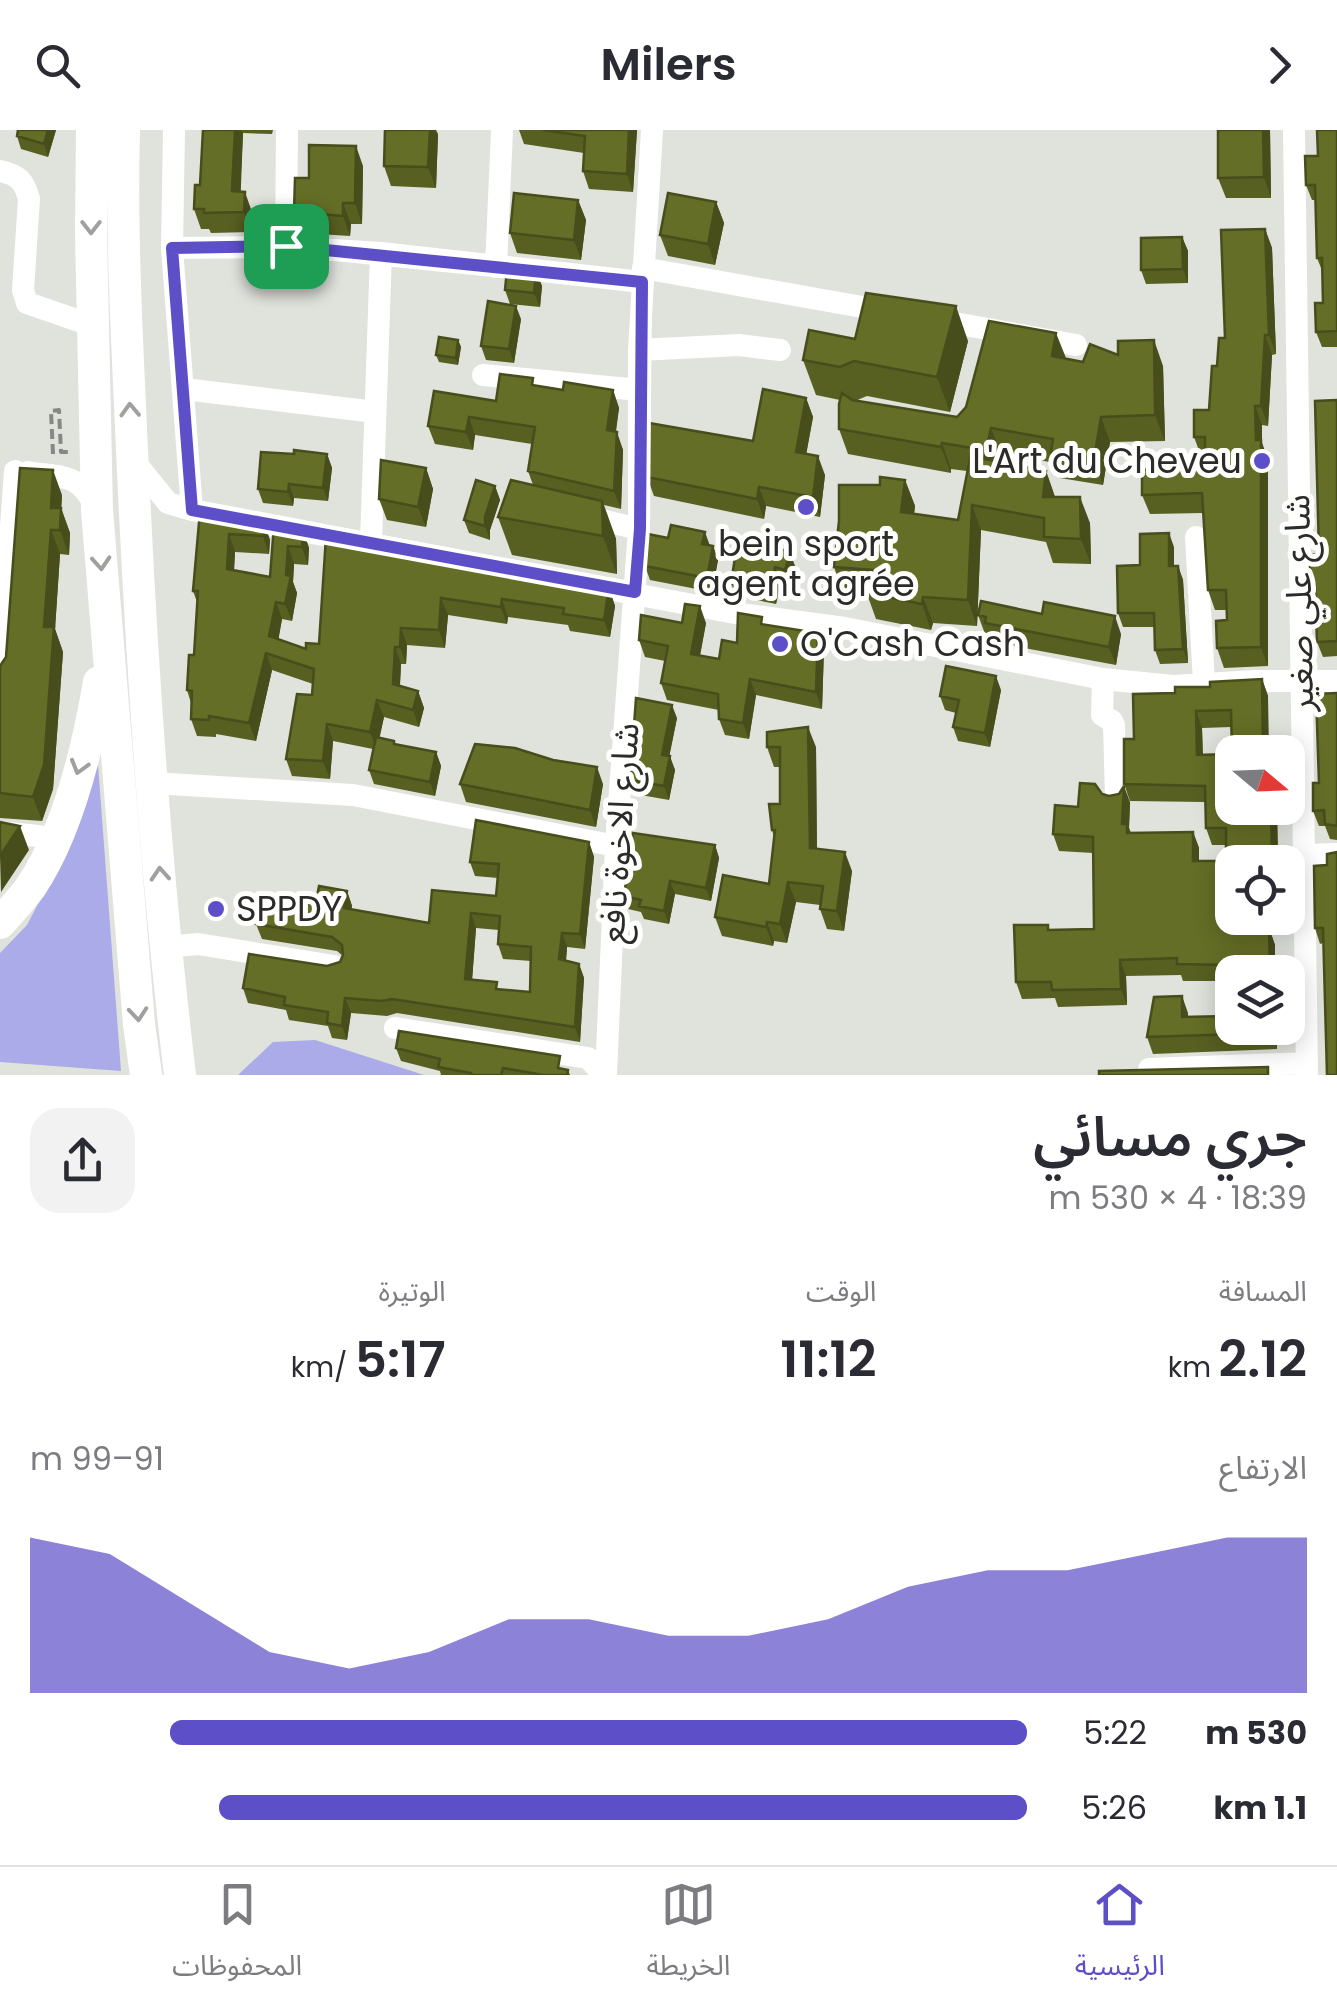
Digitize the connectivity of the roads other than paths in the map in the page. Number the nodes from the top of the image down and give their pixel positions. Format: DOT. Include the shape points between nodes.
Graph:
graph roads {
  1 [pos="92,130"];
  2 [pos="124,130"];
  3 [pos="174,130"];
  4 [pos="287,130"];
  5 [pos="502,130"];
  6 [pos="652,130"];
  7 [pos="1294,130"];
  8 [pos="0,171"];
  9 [pos="286,246"];
  10 [pos="172,248"];
  11 [pos="380,254"];
  12 [pos="496,267"];
  13 [pos="642,275"];
  14 [pos="94,326"];
  15 [pos="1076,345"];
  16 [pos="639,350"];
  17 [pos="780,350"];
  18 [pos="483,375"];
  19 [pos="184,389"];
  20 [pos="639,390"];
  21 [pos="375,412"];
  22 [pos="97,415"];
  23 [pos="132,458"];
  24 [pos="15,471"];
  25 [pos="552,508"];
  26 [pos="98,510"];
  27 [pos="192,510"];
  28 [pos="640,529"];
  29 [pos="1196,537"];
  30 [pos="371,542"];
  31 [pos="635,592"];
  32 [pos="139,611"];
  33 [pos="107,638"];
  34 [pos="1103,679"];
  35 [pos="0,680"];
  36 [pos="1300,680"];
  37 [pos="1337,681"];
  38 [pos="1204,683"];
  39 [pos="153,783"];
  40 [pos="1116,798"];
  41 [pos="0,832"];
  42 [pos="56,838"];
  43 [pos="1302,845"];
  44 [pos="616,846"];
  45 [pos="1305,854"];
  46 [pos="1337,854"];
  47 [pos="0,923"];
  48 [pos="1304,935"];
  49 [pos="166,947"];
  50 [pos="334,966"];
  51 [pos="396,1028"];
  52 [pos="1307,1069"];
  53 [pos="1149,1070"];
  54 [pos="146,1075"];
  55 [pos="180,1075"];
  56 [pos="605,1075"];
  1 -- 14 [label="highway, one-way"];
  23 -- 2 [label="highway, one-way"];
  3 -- 10 [label="street"];
  4 -- 9 [label="street"];
  5 -- 12 [label="street"];
  6 -- 13 [label="street, شارع الاخوة نافع"];
  7 -- 36 [label="street, شارع علي صغير"];
  8 -- 14 [label="street" via="16,174 29,198 27,303"];
  9 -- 10 [label="street"];
  9 -- 11 [label="street"];
  10 -- 19 [label="street"];
  11 -- 12 [label="street"];
  11 -- 21 [label="street"];
  12 -- 13 [label="street"];
  13 -- 15 [label="street" via="984,338"];
  13 -- 16 [label="street, شارع الاخوة نافع"];
  14 -- 22 [label="highway"];
  16 -- 17 [label="street"];
  16 -- 20 [label="street, شارع الاخوة نافع"];
  18 -- 20 [label="street"];
  19 -- 21 [label="street"];
  19 -- 27 [label="street"];
  20 -- 28 [label="street, شارع الاخوة نافع"];
  21 -- 30 [label="street"];
  22 -- 24 [label="street" via="78,459"];
  22 -- 26 [label="highway"];
  23 -- 27 [label="street" via="168,503"];
  23 -- 32 [label="highway"];
  24 -- 26 [label="street" via="75,480"];
  24 -- 35 [label="street"];
  25 -- 28 [label="street"];
  26 -- 33 [label="highway, one-way"];
  27 -- 30 [label="street"];
  27 -- 32 [label="street" via="161,513 146,536"];
  28 -- 31 [label="street, شارع الاخوة نافع"];
  29 -- 38 [label="street"];
  30 -- 31 [label="street"];
  31 -- 34 [label="street"];
  31 -- 44 [label="street, شارع الاخوة نافع"];
  32 -- 39 [label="highway"];
  33 -- 42 [label="highway, one-way" via="93,718"];
  33 -- 54 [label="highway, one-way"];
  34 -- 38 [label="street"];
  34 -- 40 [label="street" via="1102,714 1114,726"];
  36 -- 37 [label="street"];
  36 -- 38 [label="street"];
  36 -- 43 [label="street, شارع علي صغير"];
  39 -- 44 [label="street" via="353,795"];
  49 -- 39 [label="highway, one-way"];
  41 -- 42 [label="street"];
  42 -- 47 [label="highway" via="31,887"];
  44 -- 56 [label="street, شارع الاخوة نافع"];
  45 -- 46 [label="street"];
  48 -- 52 [label="street, شارع علي صغير"];
  49 -- 50 [label="street" via="198,944"];
  49 -- 55 [label="highway"];
  51 -- 56 [label="street" via="588,1058"];
  52 -- 53 [label="street"];
}
